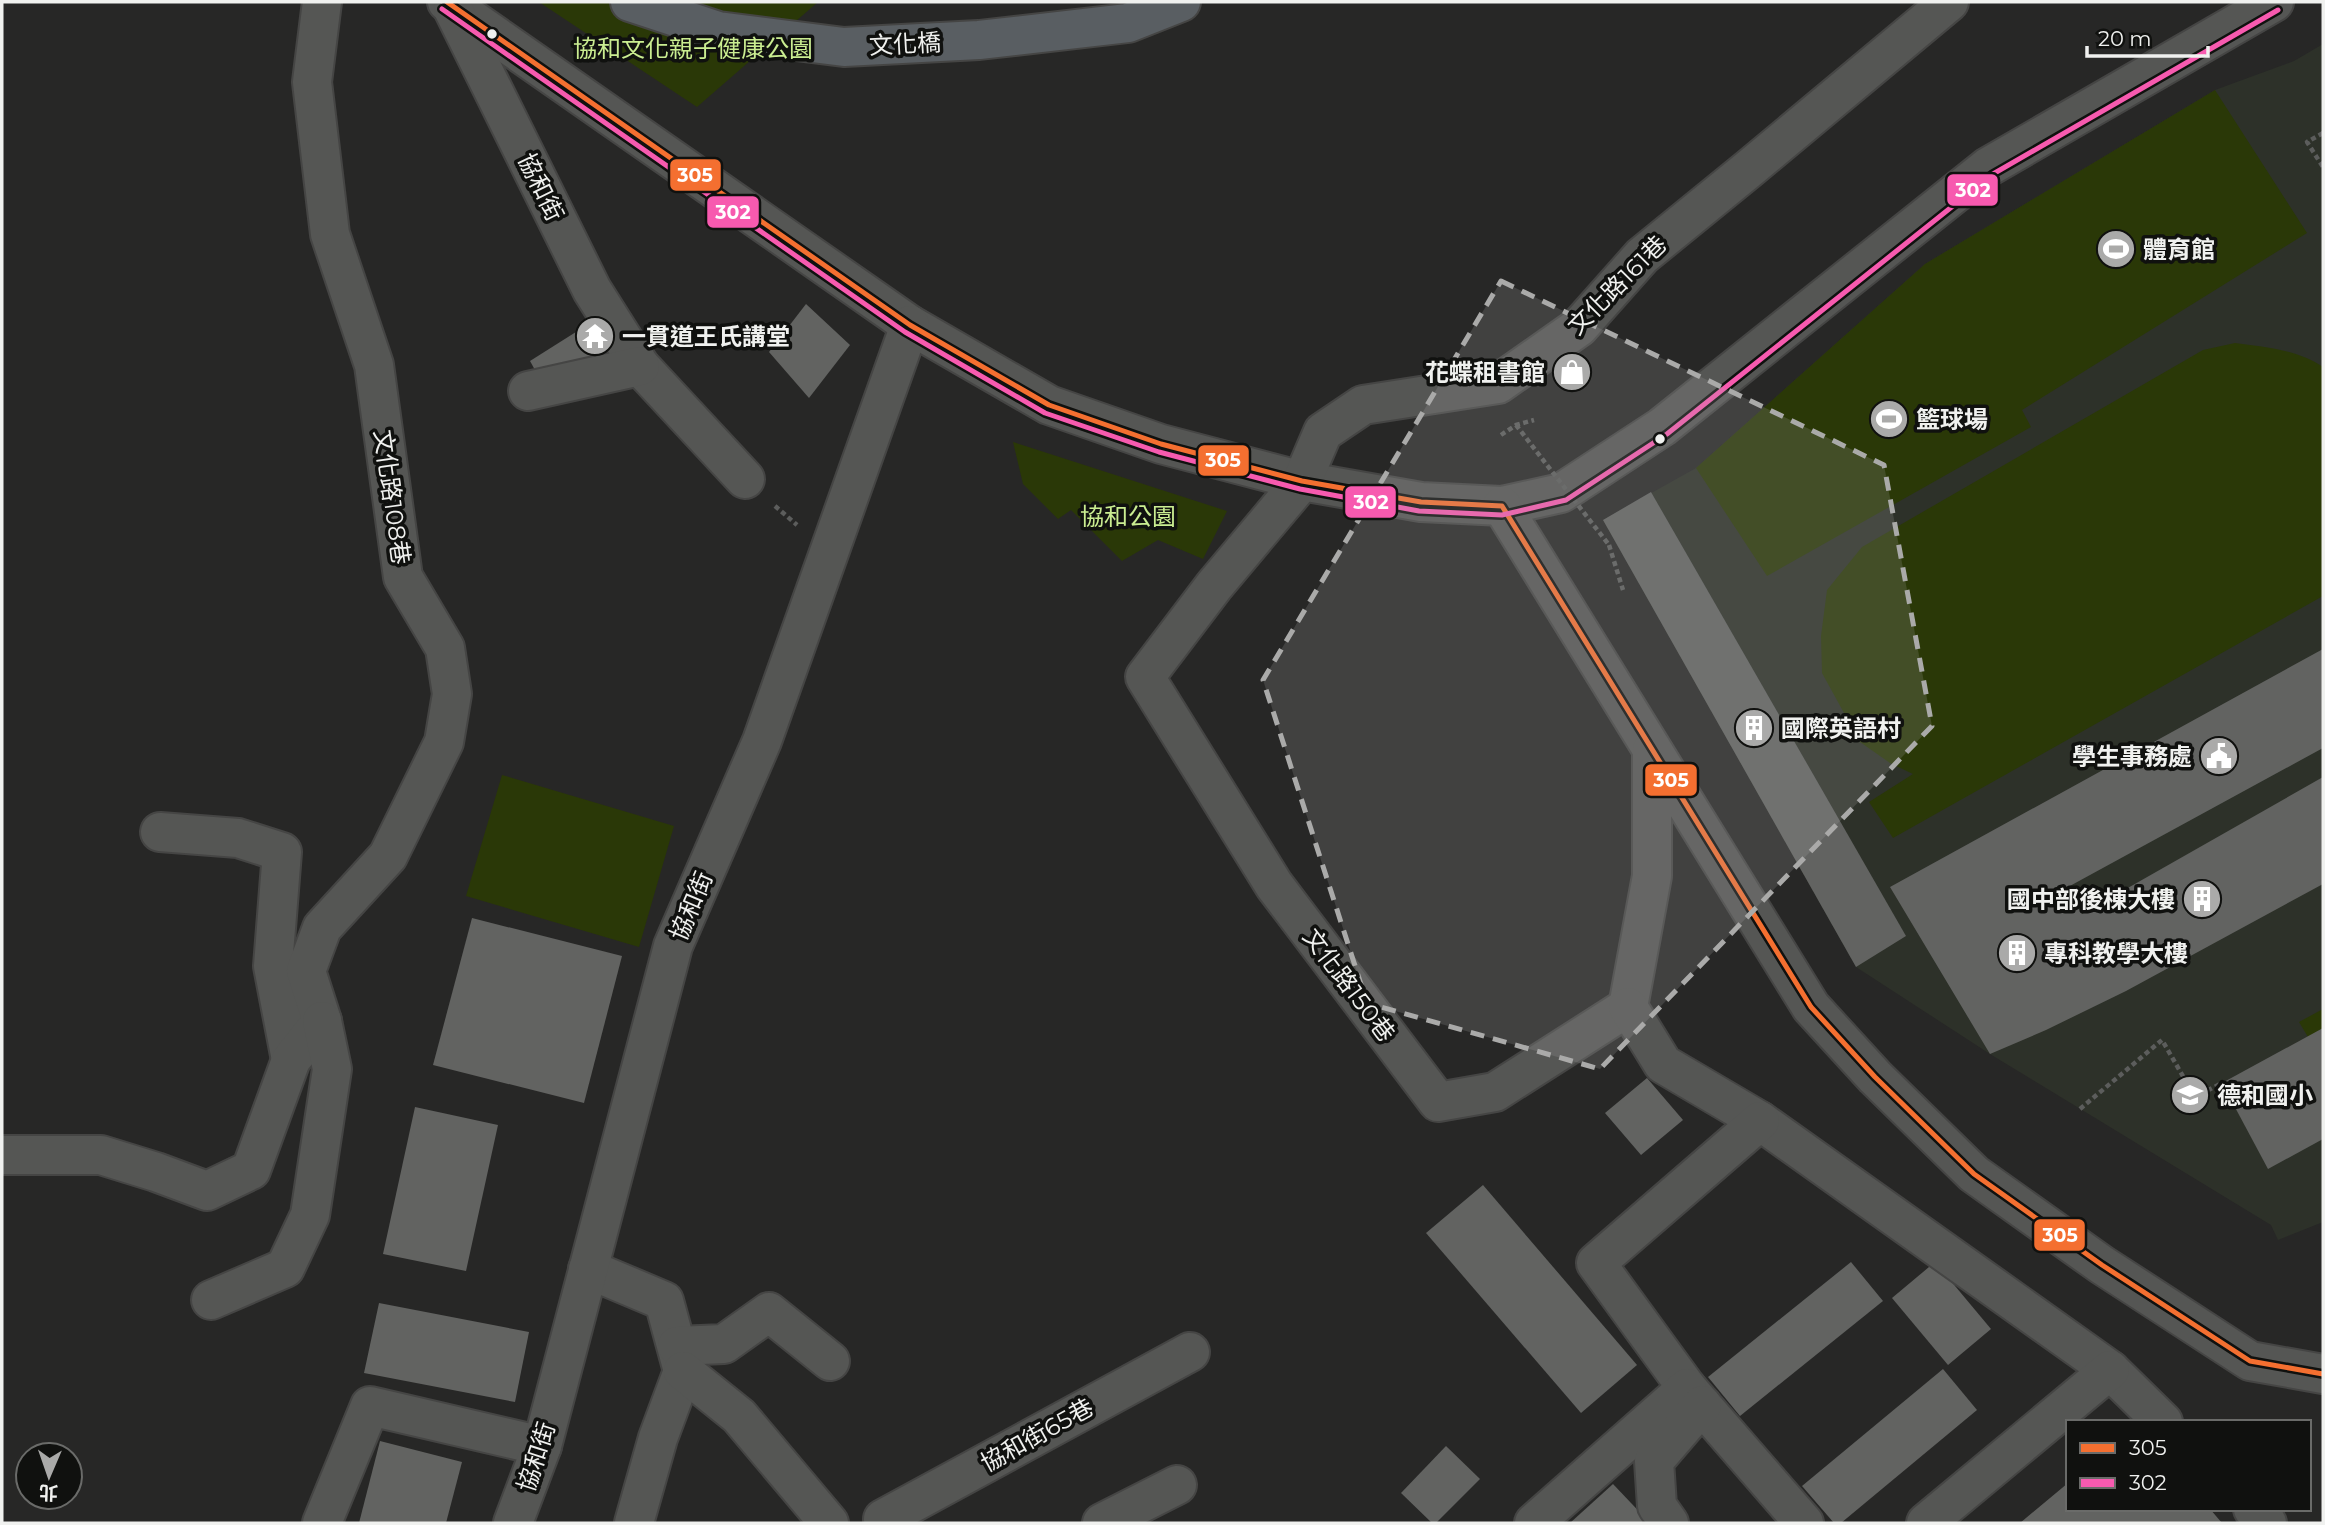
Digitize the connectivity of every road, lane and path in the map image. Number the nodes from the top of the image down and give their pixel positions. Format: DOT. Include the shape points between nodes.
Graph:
graph roads {
  1 [pos="322,2"];
  2 [pos="630,2"];
  3 [pos="1181,2"];
  4 [pos="1949,2"];
  5 [pos="2274,2"];
  6 [pos="449,3"];
  7 [pos="2323,133"];
  8 [pos="2323,167"];
  9 [pos="910,325"];
  10 [pos="640,366"];
  11 [pos="527,391"];
  12 [pos="1534,419"];
  13 [pos="1516,425"];
  14 [pos="1501,435"];
  15 [pos="744,479"];
  16 [pos="1302,481"];
  17 [pos="1502,506"];
  18 [pos="829,554"];
  19 [pos="1623,590"];
  20 [pos="1652,750"];
  21 [pos="160,832"];
  22 [pos="1628,1007"];
  23 [pos="322,1021"];
  24 [pos="291,1060"];
  25 [pos="2222,1083"];
  26 [pos="2080,1110"];
  27 [pos="1760,1121"];
  28 [pos="2,1155"];
  29 [pos="588,1269"];
  30 [pos="211,1300"];
  31 [pos="1190,1352"];
  32 [pos="680,1358"];
  33 [pos="830,1361"];
  34 [pos="2110,1370"];
  35 [pos="2323,1374"];
  36 [pos="1694,1397"];
  37 [pos="2161,1420"];
  38 [pos="542,1446"];
  39 [pos="1177,1485"];
  40 [pos="882,1522"];
  41 [pos="322,1523"];
  42 [pos="513,1523"];
  43 [pos="634,1523"];
  44 [pos="829,1523"];
  45 [pos="1101,1523"];
  46 [pos="1534,1523"];
  47 [pos="1669,1523"];
  48 [pos="1804,1523"];
  49 [pos="1926,1523"];
  1 -- 23 [label="street, 文化路108巷" via="312,82 330,234 374,365 403,577 445,648 452,694 443,743 388,856 322,928 306,971"];
  2 -- 3 [label="main road, 文化橋" via="719,31 844,47 979,40 1128,23"];
  4 -- 16 [label="street, 文化路161巷" via="1642,256 1579,327 1498,384 1363,405 1323,432"];
  5 -- 17 [label="street" via="1988,167 1632,449 1561,492"];
  6 -- 9 [label="street"];
  6 -- 10 [label="street, 協和街" via="592,290"];
  7 -- 8 [label="path" via="2307,142"];
  9 -- 16 [label="street" via="1049,405 1161,444"];
  9 -- 18 [label="street, 協和街"];
  10 -- 11 [label="street"];
  10 -- 15 [label="street, 協和街"];
  12 -- 13 [label="path"];
  13 -- 14 [label="path"];
  13 -- 19 [label="path, bridge" via="1609,545"];
  15 -- 18 [label="path"];
  16 -- 17 [label="street" via="1421,502"];
  16 -- 22 [label="street, 文化路150巷" via="1145,677 1273,885 1438,1102 1495,1092"];
  17 -- 20 [label="street"];
  18 -- 29 [label="street, 協和街" via="762,741 673,946"];
  20 -- 22 [label="street" via="1652,876"];
  20 -- 35 [label="street" via="1811,1007 1974,1174 2249,1361"];
  21 -- 24 [label="street" via="238,838 282,852 273,966"];
  22 -- 27 [label="street" via="1663,1064"];
  23 -- 24 [label="street"];
  23 -- 30 [label="street, 文化路108巷" via="332,1069 310,1215 285,1268"];
  24 -- 28 [label="street" via="251,1170 207,1191 101,1155"];
  25 -- 26 [label="path" via="2195,1097 2162,1040"];
  27 -- 34 [label="street"];
  27 -- 36 [label="street" via="1596,1263"];
  29 -- 32 [label="street" via="664,1300"];
  29 -- 38 [label="street, 協和街"];
  31 -- 40 [label="street, 協和街65巷"];
  32 -- 33 [label="street" via="724,1344 769,1312"];
  32 -- 43 [label="street"];
  32 -- 44 [label="street" via="739,1416"];
  34 -- 37 [label="street"];
  34 -- 49 [label="street"];
  36 -- 46 [label="street"];
  36 -- 47 [label="street" via="1654,1461 1657,1506"];
  36 -- 48 [label="street"];
  38 -- 41 [label="street" via="370,1406"];
  38 -- 42 [label="street, 協和街"];
  39 -- 45 [label="street"];
}
